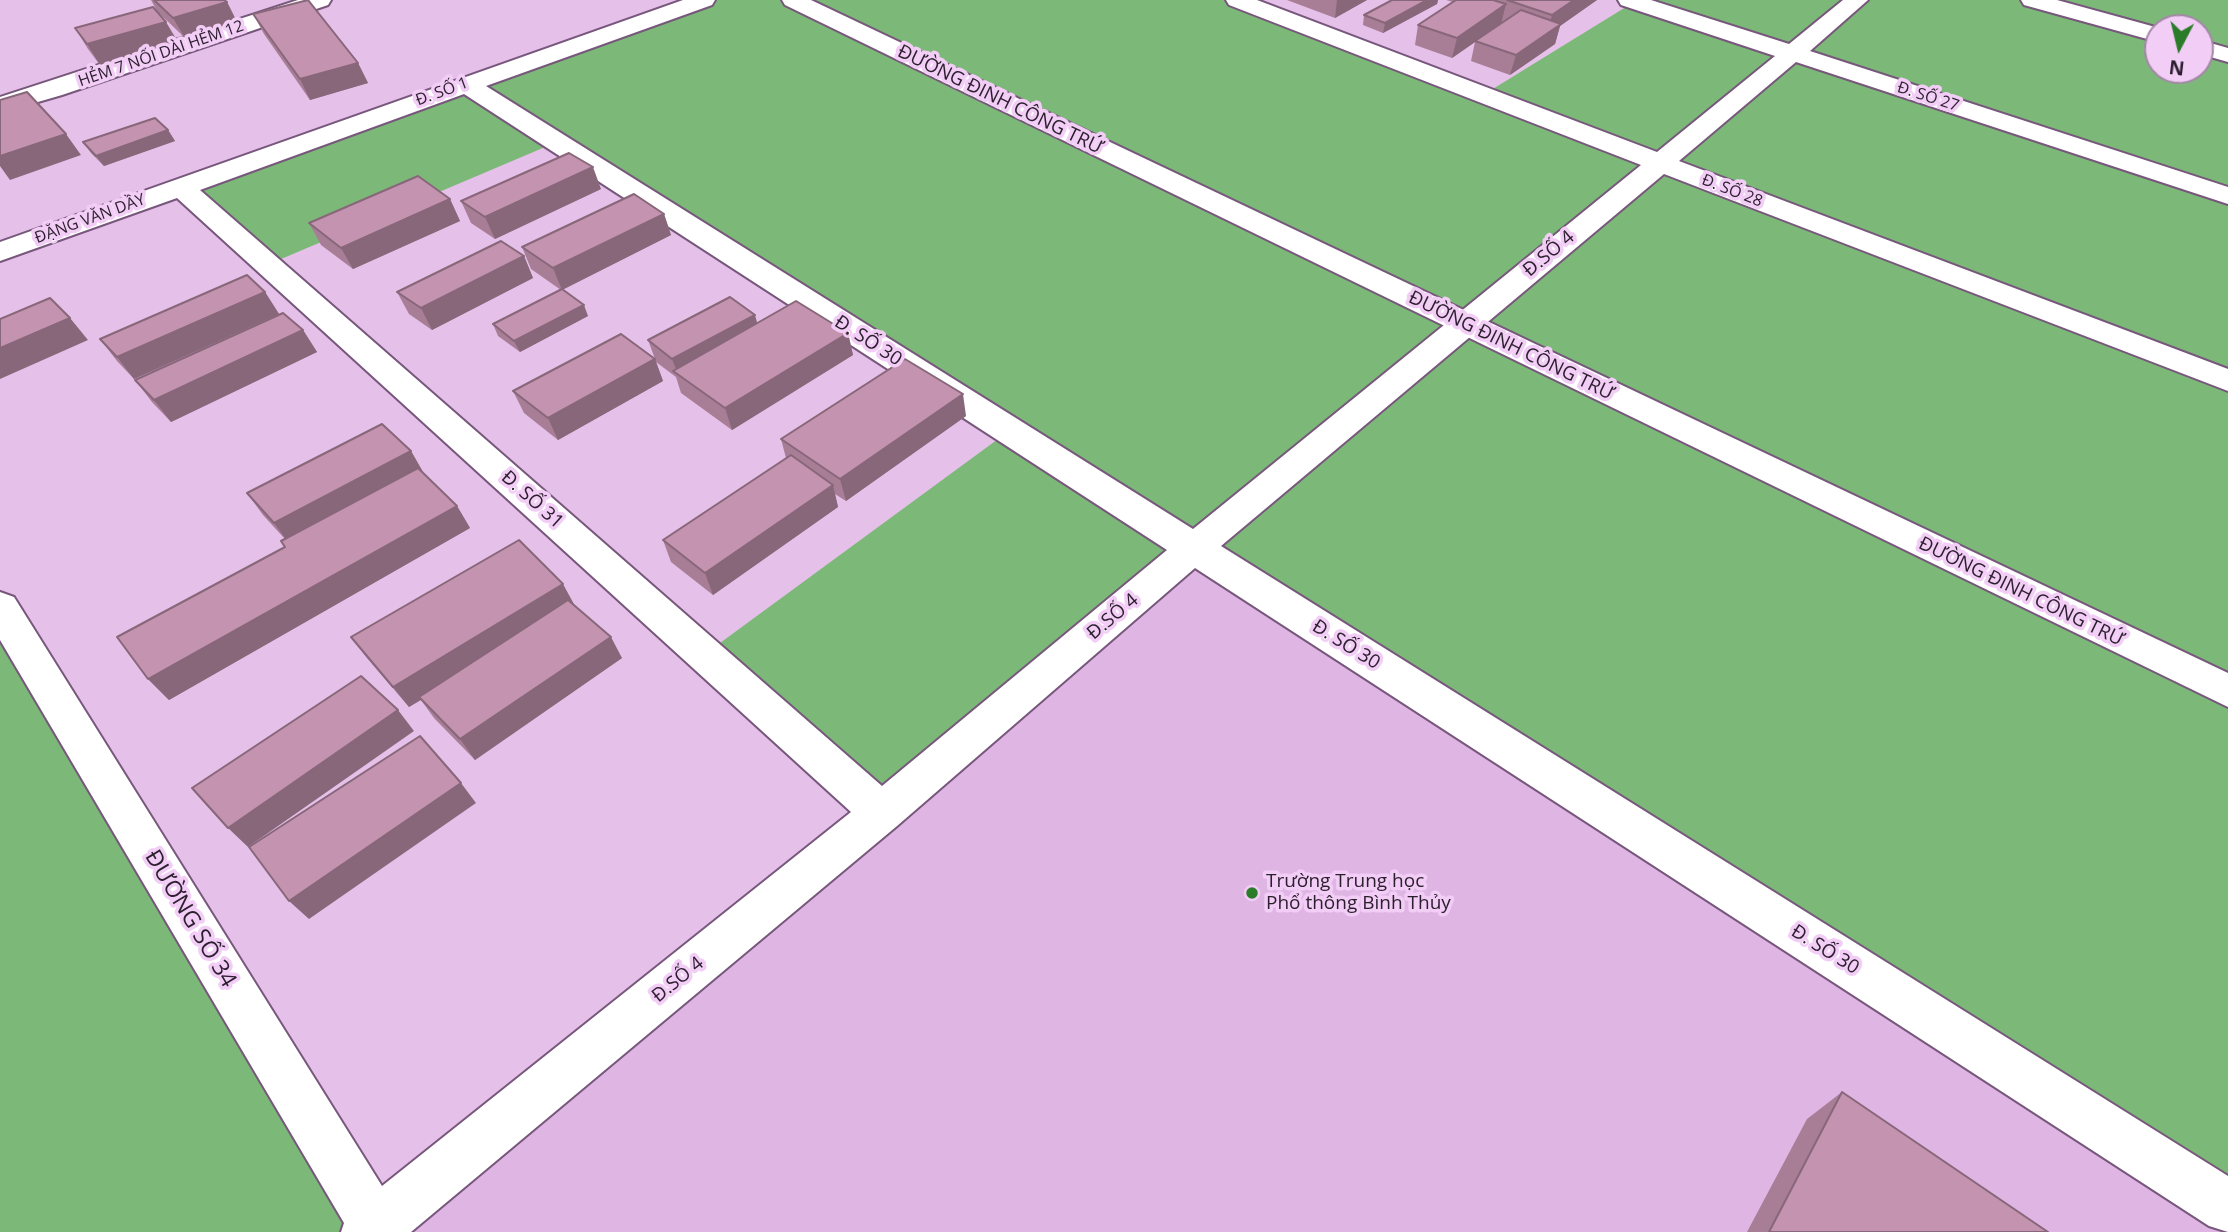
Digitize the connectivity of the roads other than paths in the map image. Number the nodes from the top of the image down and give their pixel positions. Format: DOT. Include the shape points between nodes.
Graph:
graph roads {
  1 [pos="320,0"];
  2 [pos="704,0"];
  3 [pos="793,0"];
  4 [pos="1237,0"];
  5 [pos="1629,0"];
  6 [pos="1857,0"];
  7 [pos="2032,0"];
  8 [pos="2144,32"];
  9 [pos="1793,53"];
  10 [pos="465,84"];
  11 [pos="0,105"];
  12 [pos="1660,163"];
  13 [pos="181,187"];
  14 [pos="2228,195"];
  15 [pos="0,252"];
  16 [pos="1465,324"];
  17 [pos="2228,381"];
  18 [pos="1194,548"];
  19 [pos="0,607"];
  20 [pos="2228,691"];
  21 [pos="882,813"];
  22 [pos="2228,1207"];
  23 [pos="374,1230"];
  1 -- 11 [label="street, HẺM 7 NỐI DÀI HẺM 12"];
  2 -- 10 [label="street, Đ. SỐ 1"];
  3 -- 16 [label="street, ĐƯỜNG ĐINH CÔNG TRỨ"];
  4 -- 12 [label="street, Đ. SỐ 28"];
  5 -- 9 [label="street, Đ. SỐ 27"];
  6 -- 9 [label="street, Đ.SỐ 4"];
  7 -- 8 [label="street"];
  9 -- 12 [label="street, Đ.SỐ 4"];
  9 -- 14 [label="street, Đ. SỐ 27"];
  10 -- 13 [label="street, Đ. SỐ 1"];
  10 -- 18 [label="street, Đ. SỐ 30"];
  12 -- 16 [label="street, Đ.SỐ 4"];
  12 -- 17 [label="street, Đ. SỐ 28"];
  13 -- 15 [label="street, ĐẶNG VĂN DẦY"];
  13 -- 21 [label="street, Đ. SỐ 31"];
  16 -- 18 [label="street, Đ.SỐ 4"];
  16 -- 20 [label="street, ĐƯỜNG ĐINH CÔNG TRỨ"];
  18 -- 21 [label="street, Đ.SỐ 4"];
  18 -- 22 [label="street, Đ. SỐ 30"];
  19 -- 23 [label="street, ĐƯỜNG SỐ 34"];
  21 -- 23 [label="street, Đ.SỐ 4"];
}
